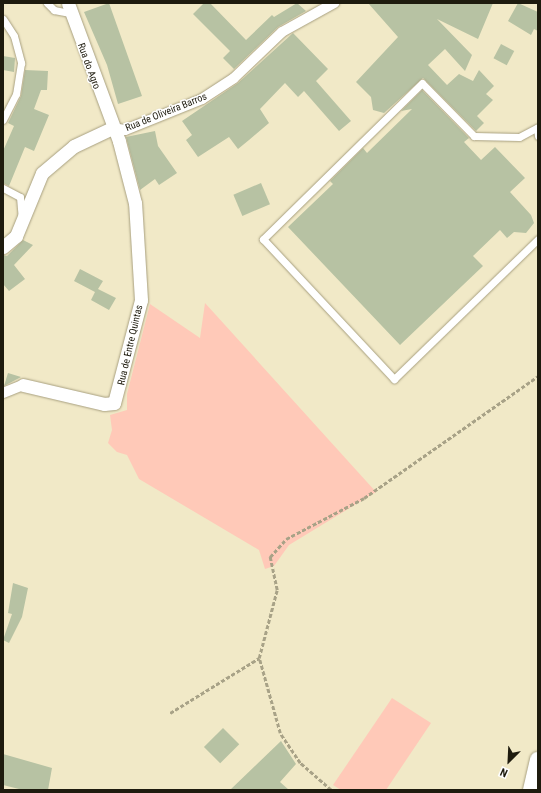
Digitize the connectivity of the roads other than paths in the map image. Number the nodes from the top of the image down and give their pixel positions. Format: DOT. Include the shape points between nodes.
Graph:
graph roads {
  1 [pos="47,3"];
  2 [pos="334,3"];
  3 [pos="68,8"];
  4 [pos="3,18"];
  5 [pos="3,120"];
  6 [pos="537,127"];
  7 [pos="112,128"];
  8 [pos="538,136"];
  9 [pos="3,188"];
  10 [pos="23,221"];
  11 [pos="538,240"];
  12 [pos="3,247"];
  13 [pos="23,385"];
  14 [pos="3,393"];
  15 [pos="538,760"];
  16 [pos="531,790"];
  1 -- 3 [label="lane" via="54,10"];
  2 -- 7 [label="street, Rua de Oliveira Barros" via="282,32 234,78 202,99 125,130"];
  3 -- 7 [label="street, Rua do Agro"];
  4 -- 5 [label="lane" via="14,36 21,63 16,94"];
  6 -- 8 [label="lane"];
  6 -- 11 [label="lane" via="519,137 474,136 422,83 264,239 394,379"];
  7 -- 10 [label="street" via="74,146 42,172"];
  7 -- 13 [label="street, Rua de Entre Quintas" via="135,202 141,300 118,397 114,403 104,404"];
  9 -- 10 [label="lane" via="20,197 19,213"];
  10 -- 12 [label="street" via="16,236"];
  13 -- 14 [label="street, Rua de Entre Quintas"];
  15 -- 16 [label="street"];
}
